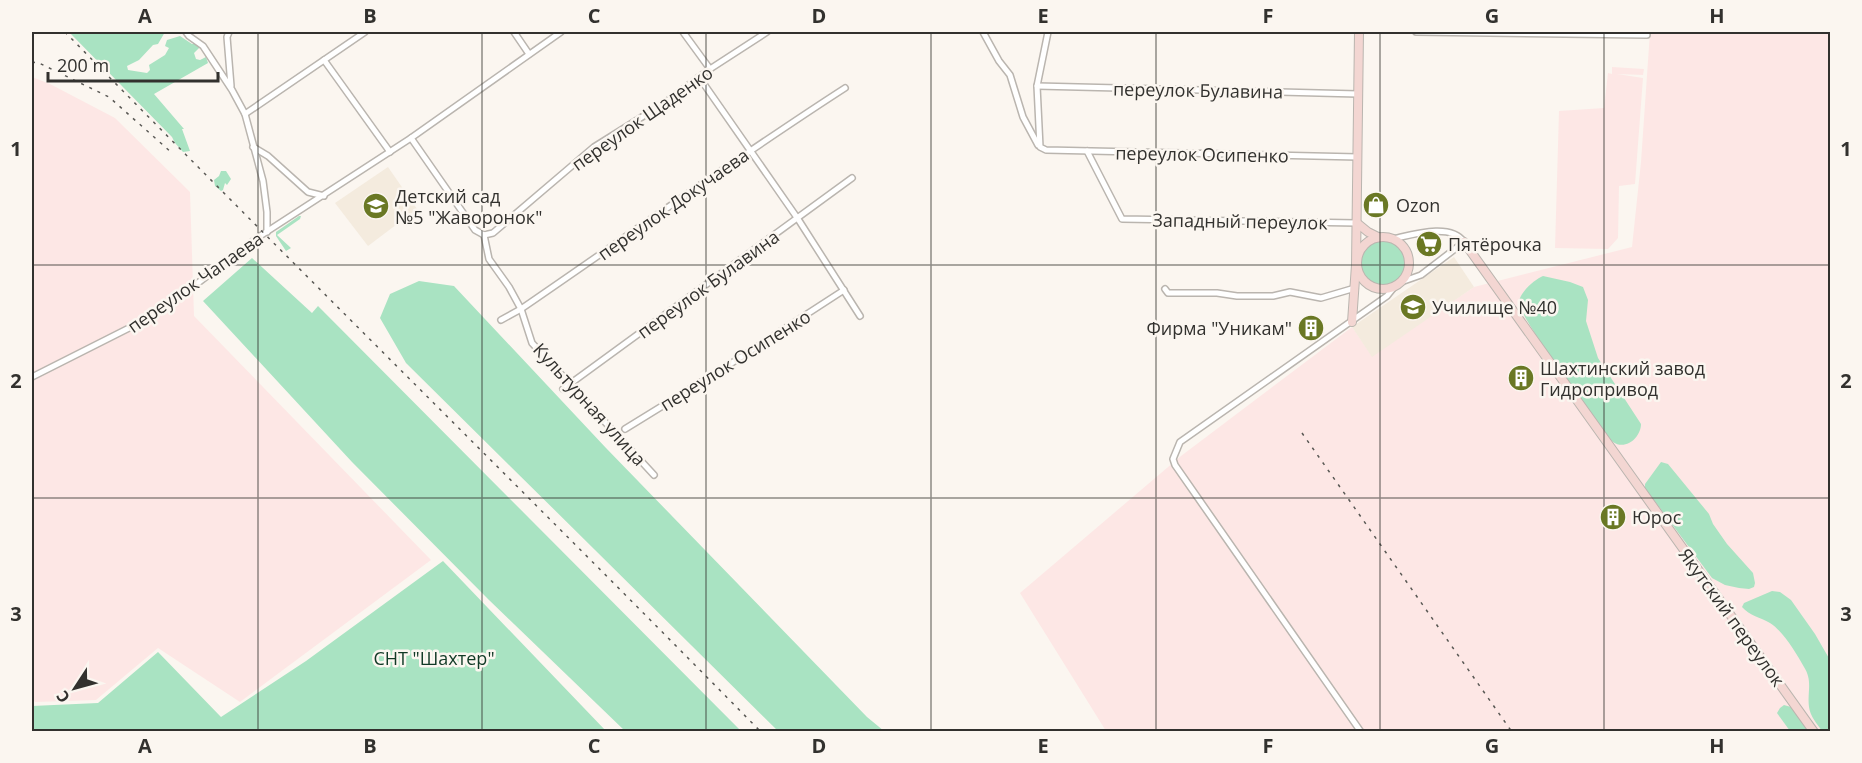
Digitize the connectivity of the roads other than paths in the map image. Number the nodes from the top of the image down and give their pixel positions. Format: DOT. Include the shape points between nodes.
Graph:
graph roads {
  1 [pos="197,32"];
  2 [pos="229,32"];
  3 [pos="365,32"];
  4 [pos="514,32"];
  5 [pos="561,32"];
  6 [pos="683,32"];
  7 [pos="767,32"];
  8 [pos="983,32"];
  9 [pos="1048,32"];
  10 [pos="1359,32"];
  11 [pos="1416,32"];
  12 [pos="187,34"];
  13 [pos="1647,35"];
  14 [pos="529,54"];
  15 [pos="324,60"];
  16 [pos="710,69"];
  17 [pos="699,77"];
  18 [pos="1037,86"];
  19 [pos="231,88"];
  20 [pos="845,88"];
  21 [pos="1358,94"];
  22 [pos="244,114"];
  23 [pos="411,138"];
  24 [pos="253,147"];
  25 [pos="1040,147"];
  26 [pos="750,150"];
  27 [pos="1087,151"];
  28 [pos="390,152"];
  29 [pos="1358,158"];
  30 [pos="852,178"];
  31 [pos="324,196"];
  32 [pos="798,219"];
  33 [pos="1357,223"];
  34 [pos="267,232"];
  35 [pos="484,235"];
  36 [pos="1379,237"];
  37 [pos="1392,238"];
  38 [pos="1464,242"];
  39 [pos="1356,265"];
  40 [pos="1398,284"];
  41 [pos="1354,288"];
  42 [pos="1165,289"];
  43 [pos="844,290"];
  44 [pos="521,309"];
  45 [pos="860,316"];
  46 [pos="501,320"];
  47 [pos="1352,322"];
  48 [pos="32,377"];
  49 [pos="570,384"];
  50 [pos="562,389"];
  51 [pos="625,429"];
  52 [pos="654,475"];
  53 [pos="1361,732"];
  54 [pos="1814,732"];
  1 -- 12 [label="street"];
  2 -- 19 [label="street"];
  3 -- 15 [label="street"];
  4 -- 14 [label="street"];
  5 -- 14 [label="street, переулок Чапаева"];
  6 -- 16 [label="street"];
  7 -- 16 [label="street, переулок Щаденко"];
  8 -- 25 [label="street" via="1010,75 1023,117"];
  9 -- 18 [label="street"];
  10 -- 21 [label="main road"];
  11 -- 13 [label="street"];
  12 -- 19 [label="street" via="204,46"];
  14 -- 23 [label="street, переулок Чапаева"];
  15 -- 22 [label="street"];
  15 -- 28 [label="street"];
  16 -- 17 [label="street, переулок Щаденко"];
  17 -- 26 [label="street"];
  17 -- 35 [label="street, переулок Щаденко" via="594,147 493,233"];
  18 -- 21 [label="street, переулок Булавина"];
  18 -- 25 [label="street"];
  19 -- 22 [label="street"];
  20 -- 26 [label="street, переулок Докучаева"];
  21 -- 29 [label="main road"];
  22 -- 24 [label="street"];
  23 -- 28 [label="street, переулок Чапаева"];
  23 -- 35 [label="street" via="465,218"];
  24 -- 31 [label="street" via="308,192"];
  24 -- 34 [label="street" via="263,181"];
  25 -- 27 [label="street, переулок Осипенко"];
  26 -- 32 [label="street"];
  26 -- 44 [label="street, переулок Докучаева"];
  27 -- 29 [label="street, переулок Осипенко"];
  27 -- 33 [label="street, Западный переулок" via="1122,219"];
  28 -- 31 [label="street, переулок Чапаева"];
  29 -- 33 [label="main road"];
  30 -- 32 [label="street, переулок Булавина"];
  31 -- 34 [label="street, переулок Чапаева"];
  32 -- 43 [label="street"];
  32 -- 49 [label="street, переулок Булавина"];
  33 -- 36 [label="main road"];
  33 -- 39 [label="main road"];
  34 -- 48 [label="street, переулок Чапаева" via="137,324"];
  35 -- 44 [label="street, Культурная улица" via="489,259"];
  36 -- 37 [label="main road"];
  36 -- 39 [label="main road" via="1362,246"];
  37 -- 38 [label="street" via="1427,231 1452,234"];
  37 -- 40 [label="main road" via="1403,246 1408,258 1408,271"];
  38 -- 40 [label="street" via="1421,275"];
  38 -- 54 [label="main road, Якутский переулок"];
  39 -- 40 [label="main road" via="1360,277 1370,286 1383,290"];
  39 -- 41 [label="main road"];
  40 -- 47 [label="street"];
  41 -- 42 [label="street" via="1321,298 1290,292 1237,296 1168,293"];
  41 -- 47 [label="main road"];
  43 -- 45 [label="street"];
  43 -- 51 [label="street, переулок Осипенко"];
  44 -- 46 [label="street, переулок Докучаева"];
  44 -- 49 [label="street, Культурная улица" via="532,343"];
  47 -- 53 [label="street" via="1180,442 1173,459"];
  49 -- 50 [label="street, переулок Булавина"];
  49 -- 52 [label="street, Культурная улица"];
}
